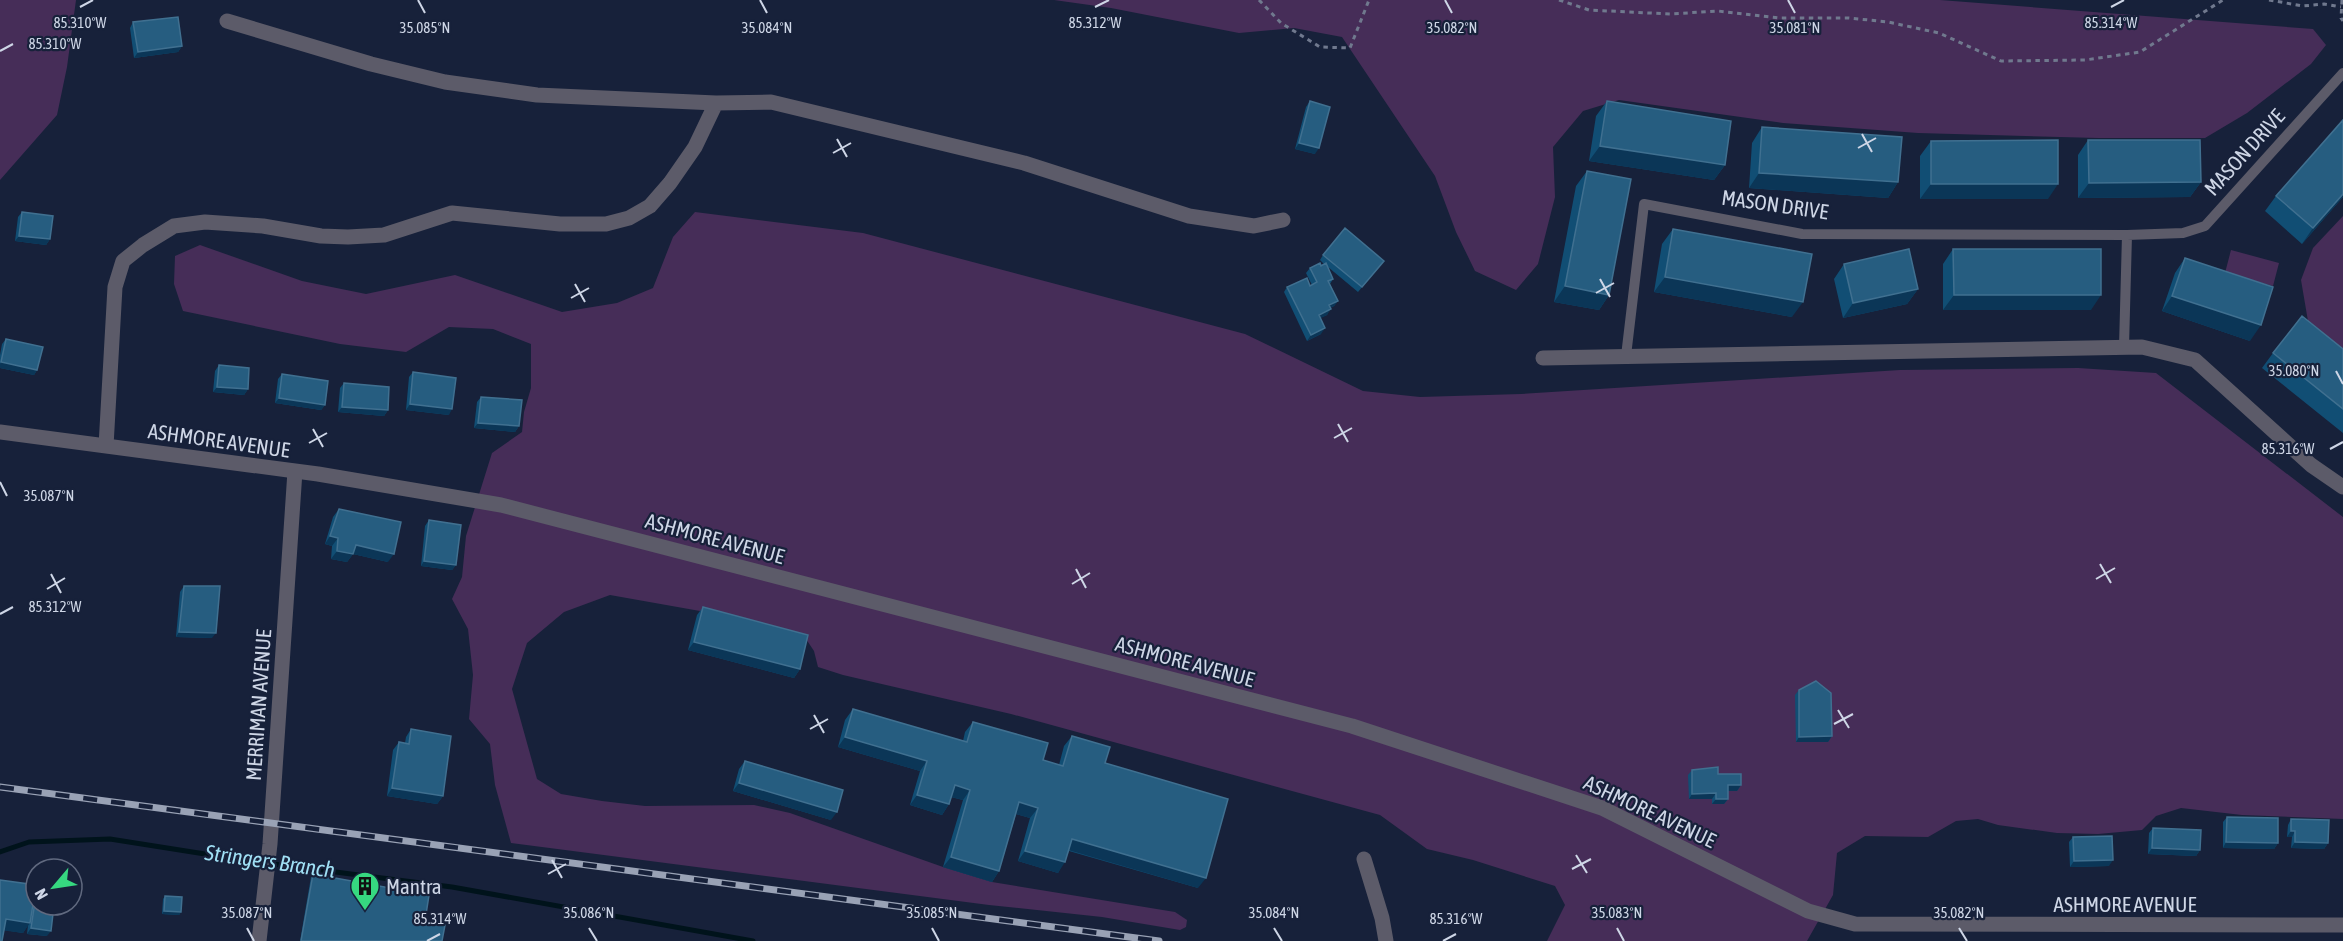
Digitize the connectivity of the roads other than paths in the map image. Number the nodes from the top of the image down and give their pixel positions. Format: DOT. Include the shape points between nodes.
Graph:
graph roads {
  1 [pos="227,21"];
  2 [pos="2343,73"];
  3 [pos="716,103"];
  4 [pos="1283,220"];
  5 [pos="2127,235"];
  6 [pos="2124,347"];
  7 [pos="1626,356"];
  8 [pos="1543,358"];
  9 [pos="0,432"];
  10 [pos="106,446"];
  11 [pos="295,471"];
  12 [pos="2343,487"];
  13 [pos="1364,860"];
  14 [pos="2343,925"];
  15 [pos="258,941"];
  16 [pos="1386,941"];
  1 -- 3 [label="street" via="445,82 537,95"];
  2 -- 5 [label="lane, MASON DRIVE" via="2205,226 2183,233"];
  3 -- 4 [label="street" via="771,102 1024,163 1189,216 1254,226"];
  3 -- 10 [label="street" via="695,147 650,207 606,224 560,224 452,213 384,235 348,237 205,222 174,226 123,261 115,287"];
  5 -- 6 [label="lane"];
  5 -- 7 [label="lane, MASON DRIVE" via="1803,234 1644,204"];
  6 -- 7 [label="street"];
  6 -- 12 [label="street" via="2142,347 2195,360 2311,465"];
  7 -- 8 [label="street"];
  9 -- 10 [label="street, ASHMORE AVENUE"];
  10 -- 11 [label="street, ASHMORE AVENUE"];
  11 -- 14 [label="street, ASHMORE AVENUE" via="501,505 1352,726 1602,808 1808,911 1855,924"];
  11 -- 15 [label="street, MERRIMAN AVENUE" via="270,844"];
  13 -- 16 [label="street"];
}
